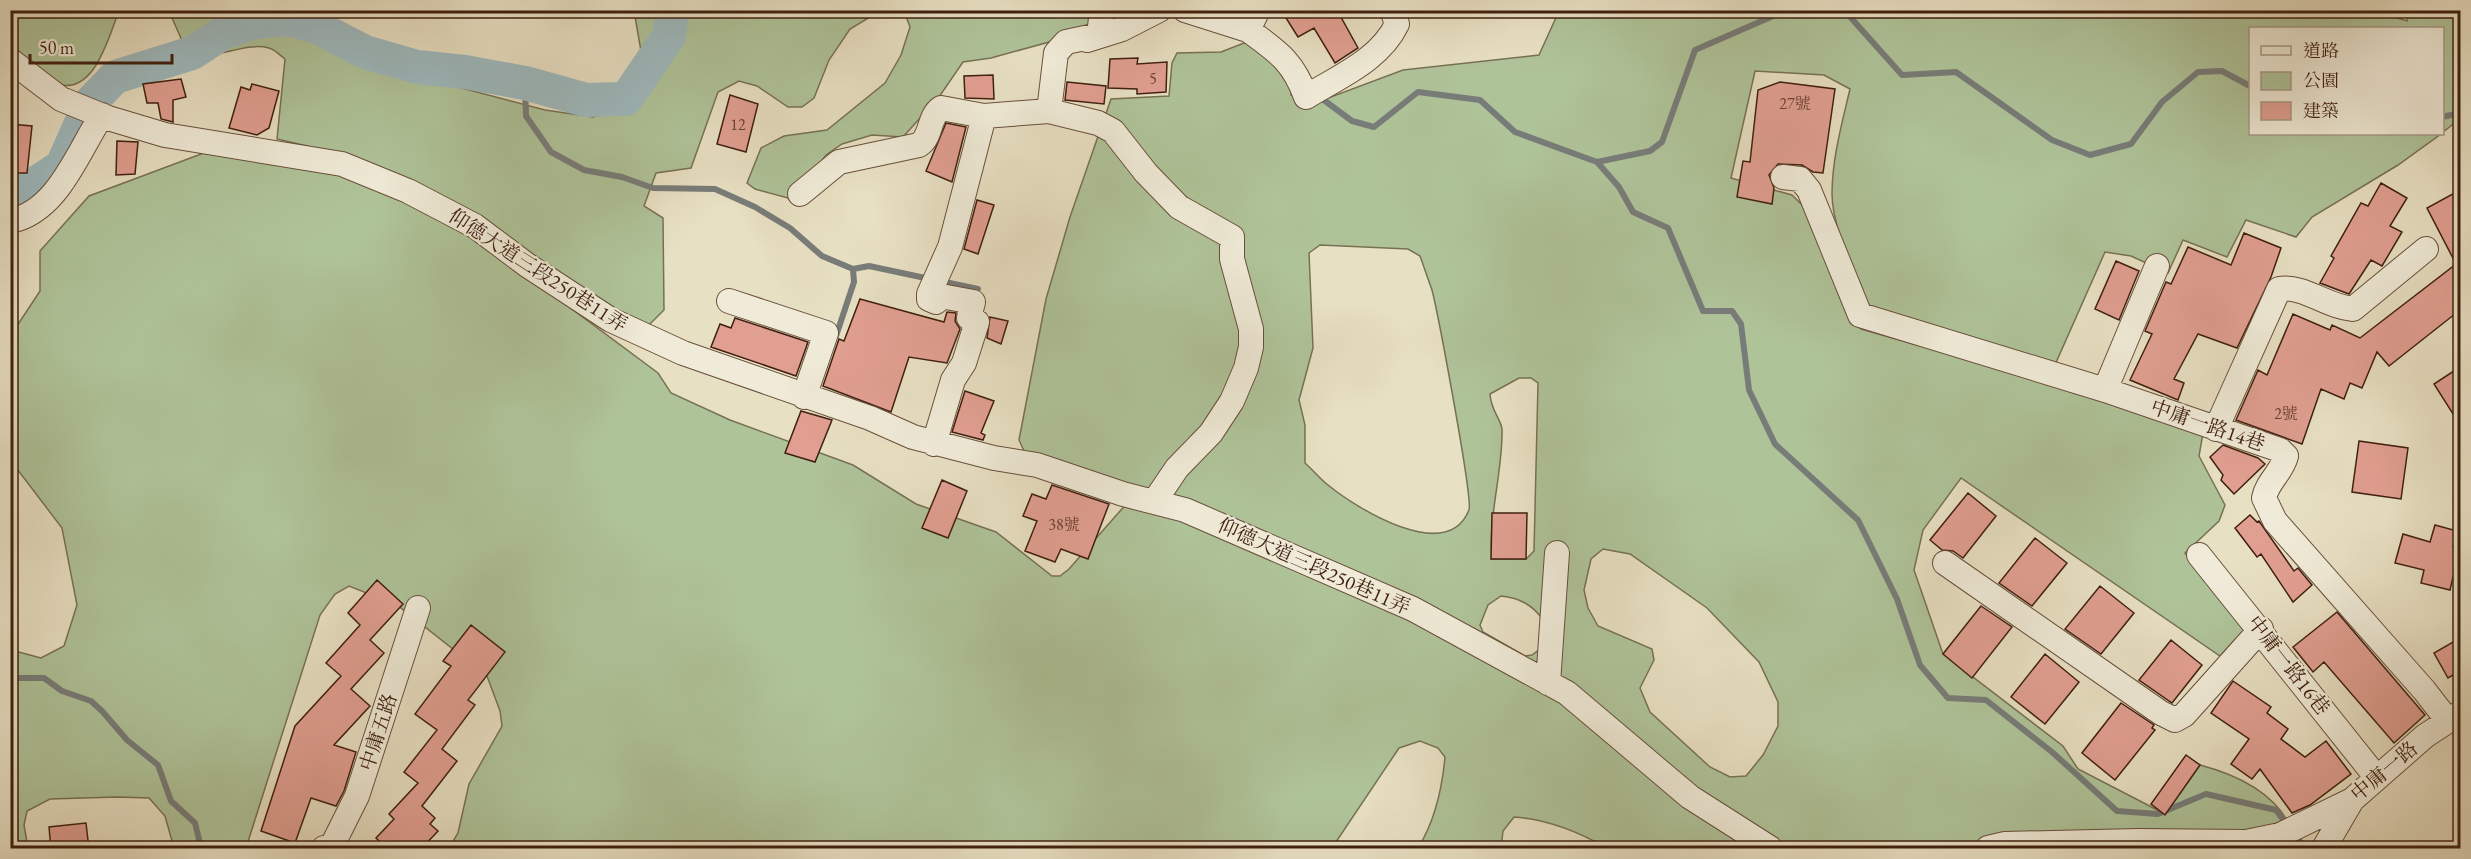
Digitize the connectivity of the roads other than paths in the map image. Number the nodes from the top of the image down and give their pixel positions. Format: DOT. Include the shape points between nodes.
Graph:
graph roads {
  1 [pos="1102,10"];
  2 [pos="1159,10"];
  3 [pos="1185,10"];
  4 [pos="1392,21"];
  5 [pos="1065,42"];
  6 [pos="10,60"];
  7 [pos="1049,111"];
  8 [pos="98,114"];
  9 [pos="984,116"];
  10 [pos="1783,177"];
  11 [pos="800,194"];
  12 [pos="10,221"];
  13 [pos="2426,249"];
  14 [pos="2157,266"];
  15 [pos="729,301"];
  16 [pos="2106,390"];
  17 [pos="804,397"];
  18 [pos="2217,429"];
  19 [pos="934,444"];
  20 [pos="1154,502"];
  21 [pos="1557,553"];
  22 [pos="2199,555"];
  23 [pos="1945,563"];
  24 [pos="418,608"];
  25 [pos="2261,629"];
  26 [pos="1548,683"];
  27 [pos="2454,717"];
  28 [pos="2377,778"];
  29 [pos="2352,801"];
  30 [pos="2324,848"];
  31 [pos="324,849"];
  32 [pos="1770,849"];
  33 [pos="1988,849"];
  1 -- 5 [label="street" via="1099,35"];
  2 -- 5 [label="street" via="1101,37"];
  3 -- 4 [label="street" via="1252,23 1297,72 1306,97 1360,66"];
  5 -- 7 [label="street" via="1056,53"];
  6 -- 8 [label="street, 仰德大道三段250巷11弄" via="61,99"];
  7 -- 9 [label="street"];
  7 -- 20 [label="street" via="1098,123 1113,131 1179,207 1232,237 1232,259 1251,329 1246,368 1232,401 1211,433 1177,468"];
  8 -- 12 [label="street" via="51,197 21,219"];
  8 -- 17 [label="street, 仰德大道三段250巷11弄" via="165,135 342,164 408,191 476,226 611,320 683,353"];
  9 -- 11 [label="street" via="941,108 924,142 839,162"];
  9 -- 19 [label="street" via="950,247 929,294 929,299 936,302 941,296 973,302 969,318 976,322"];
  10 -- 16 [label="street, 中庸一路14巷" via="1800,179 1809,190 1860,315"];
  13 -- 18 [label="street" via="2354,309 2337,308 2292,287 2279,289"];
  14 -- 16 [label="street"];
  15 -- 17 [label="street" via="826,333"];
  16 -- 18 [label="street, 中庸一路14巷"];
  17 -- 19 [label="street, 仰德大道三段250巷11弄"];
  18 -- 27 [label="street, 中庸一路14巷" via="2280,450 2286,456 2266,487 2264,498 2275,521 2424,690"];
  19 -- 20 [label="street, 仰德大道三段250巷11弄" via="1037,465"];
  20 -- 26 [label="street, 仰德大道三段250巷11弄" via="1185,510 1413,609"];
  21 -- 26 [label="street"];
  22 -- 25 [label="street, 中庸一路16巷"];
  23 -- 25 [label="street" via="2175,720 2184,715"];
  24 -- 31 [label="street, 中庸五路" via="357,796 332,846"];
  25 -- 28 [label="street, 中庸一路16巷"];
  26 -- 32 [label="street, 仰德大道三段250巷11弄" via="1567,693 1690,797"];
  27 -- 28 [label="street, 中庸一路" via="2425,736"];
  28 -- 29 [label="street, 中庸一路"];
  29 -- 30 [label="street"];
  29 -- 33 [label="street, 中庸一路" via="2280,835 2246,842 2005,844"];
}
